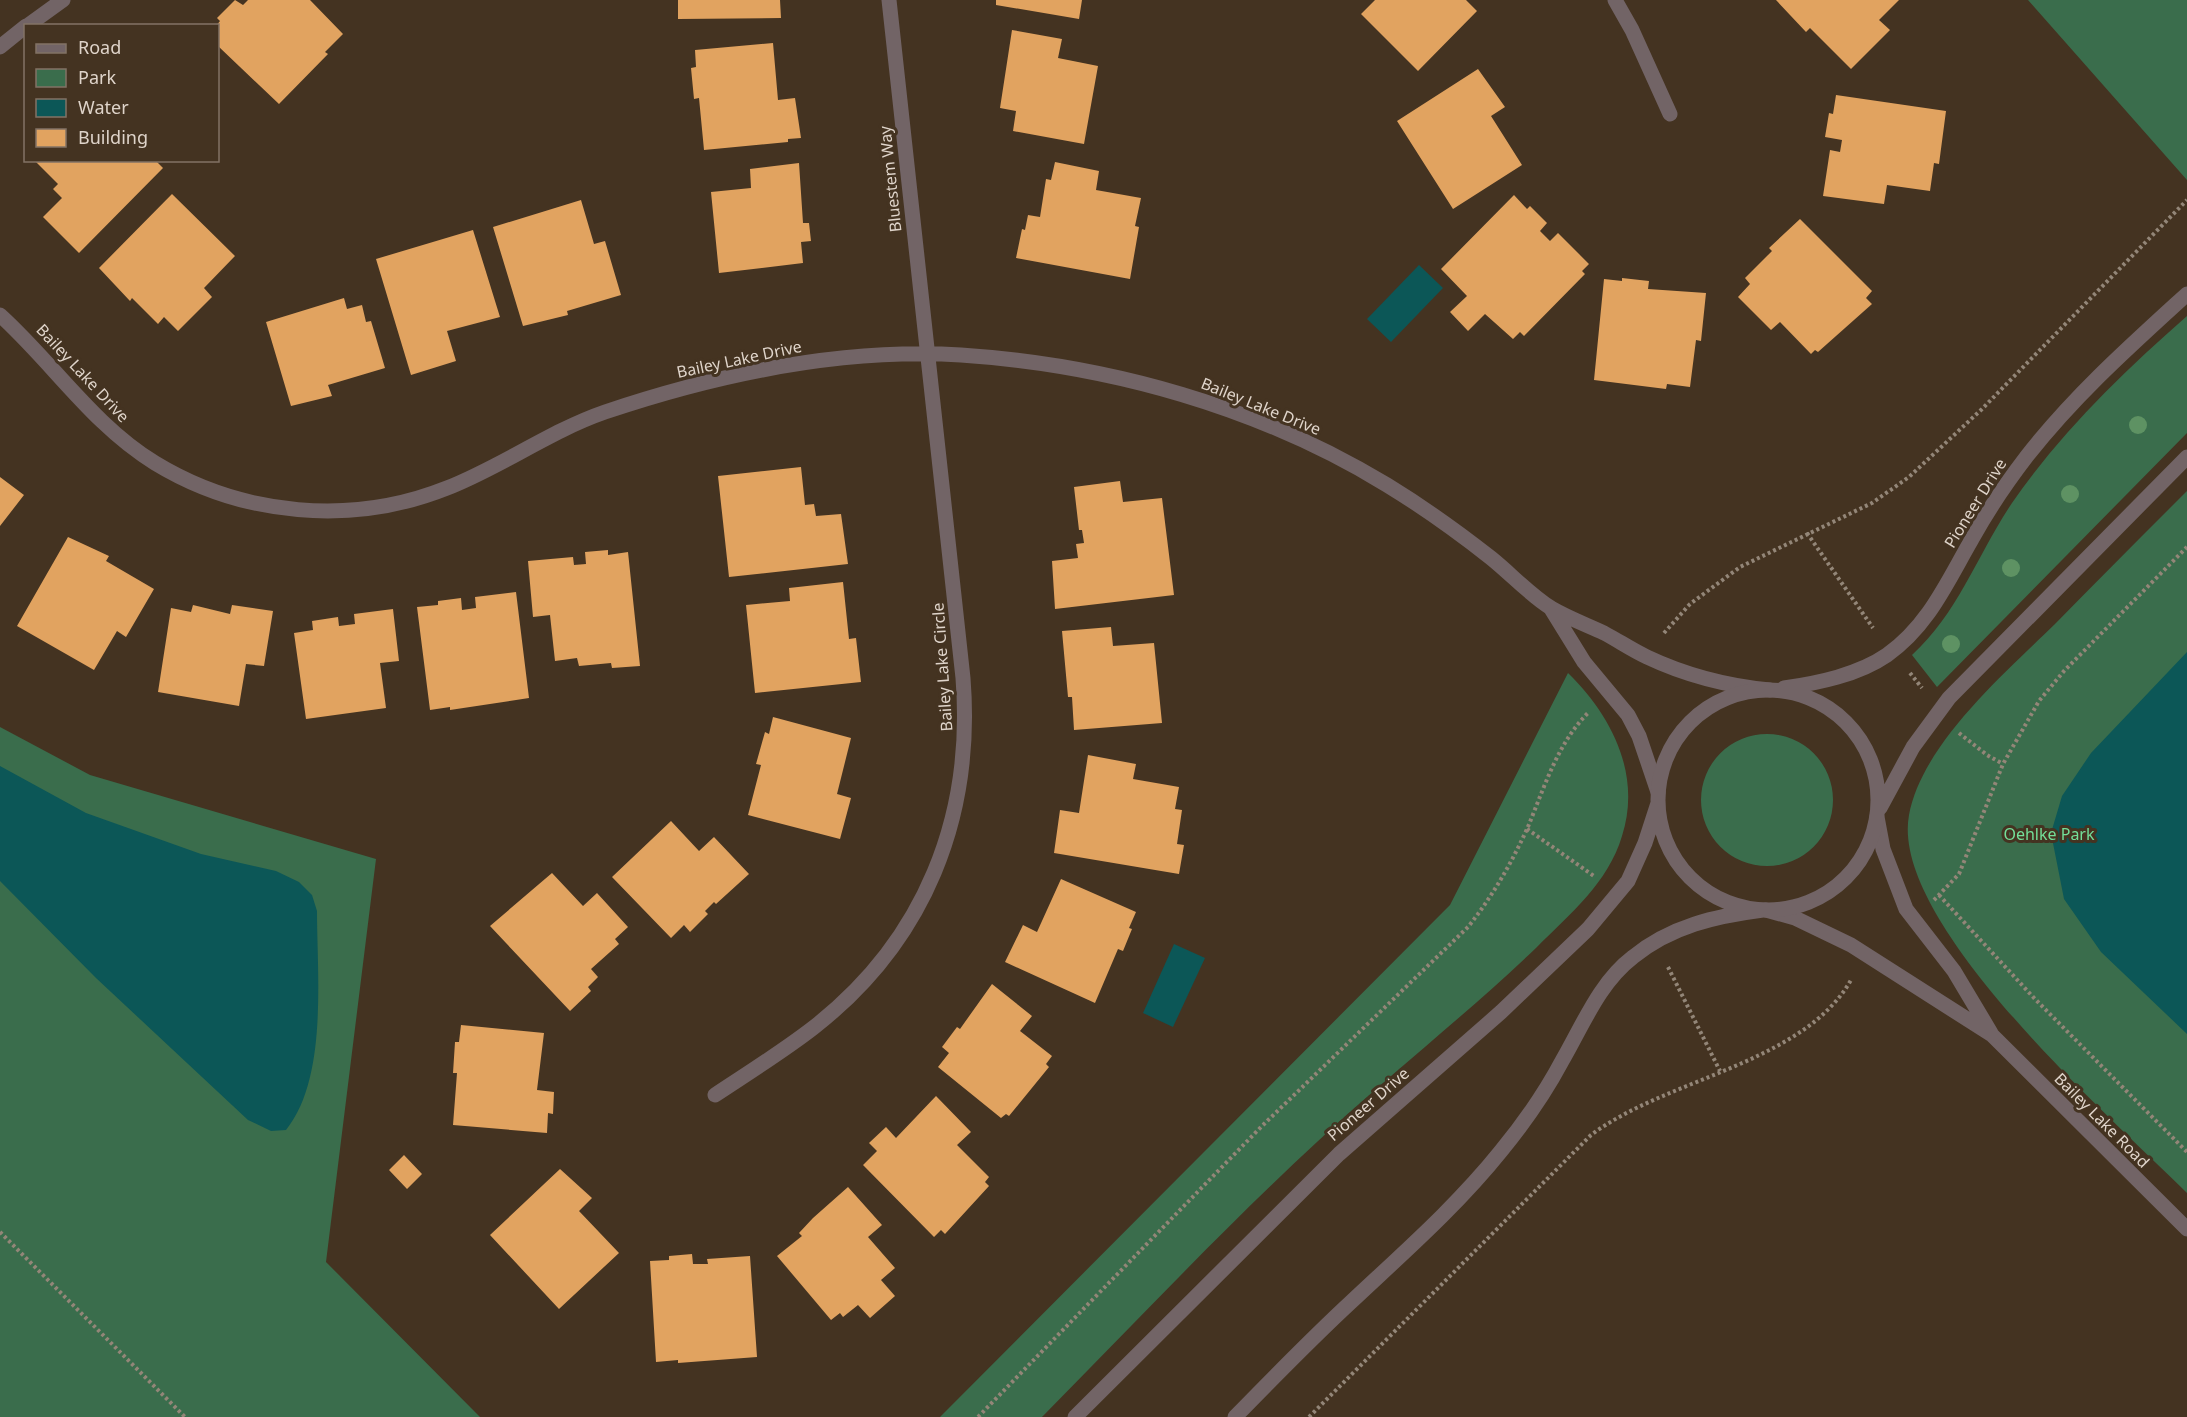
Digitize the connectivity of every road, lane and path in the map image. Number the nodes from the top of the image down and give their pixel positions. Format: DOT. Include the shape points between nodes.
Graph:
graph roads {
  1 [pos="63,0"];
  2 [pos="889,0"];
  3 [pos="1615,0"];
  4 [pos="29,24"];
  5 [pos="24,28"];
  6 [pos="0,47"];
  7 [pos="1670,114"];
  8 [pos="2187,200"];
  9 [pos="2187,294"];
  10 [pos="0,315"];
  11 [pos="927,354"];
  12 [pos="2187,457"];
  13 [pos="2187,548"];
  14 [pos="1550,608"];
  15 [pos="1666,630"];
  16 [pos="1772,690"];
  17 [pos="1583,718"];
  18 [pos="1658,797"];
  19 [pos="1877,815"];
  20 [pos="1765,910"];
  21 [pos="1845,990"];
  22 [pos="1992,1035"];
  23 [pos="715,1095"];
  24 [pos="2187,1152"];
  25 [pos="2187,1229"];
  26 [pos="0,1232"];
  27 [pos="185,1417"];
  28 [pos="978,1417"];
  29 [pos="1075,1417"];
  30 [pos="1234,1417"];
  31 [pos="1309,1417"];
  1 -- 4 [label="street"];
  2 -- 11 [label="street, Bluestem Way"];
  3 -- 7 [label="street"];
  5 -- 6 [label="street"];
  8 -- 15 [label="path" via="1982,409 1909,477 1872,503 1740,567 1689,604"];
  9 -- 16 [label="street, Pioneer Drive" via="2104,369 2049,428 1995,500 1941,597 1915,630 1869,665"];
  10 -- 11 [label="street, Bailey Lake Drive" via="99,420 160,466 188,481 253,504 320,512 406,501 447,488 566,429 662,394 791,365"];
  11 -- 14 [label="street, Bailey Lake Drive" via="1033,362 1086,371 1160,388 1254,419 1389,486 1460,534"];
  11 -- 23 [label="street, Bailey Lake Circle" via="965,701 963,768 951,826 921,904 874,968 813,1028"];
  12 -- 19 [label="street" via="1949,698 1913,747"];
  13 -- 24 [label="path" via="2039,701 2003,764 1959,874 1939,894 2034,998"];
  14 -- 16 [label="street, Bailey Lake Drive" via="1668,666 1714,680"];
  14 -- 18 [label="street, Bailey Lake Drive" via="1584,662 1628,715 1644,748"];
  16 -- 18 [label="street, Pioneer Drive" via="1725,698 1690,722 1667,756"];
  16 -- 19 [label="street, Bailey Lake Drive" via="1817,701 1852,728 1873,766 1879,795"];
  17 -- 28 [label="path" via="1557,760 1512,860 1468,927 1261,1127"];
  18 -- 20 [label="street, Bailey Lake Road" via="1663,833 1687,875 1727,902"];
  18 -- 29 [label="street, Pioneer Drive" via="1646,843 1628,881 1588,929 1501,1012 1339,1154"];
  19 -- 20 [label="street" via="1865,853 1842,882 1809,902"];
  19 -- 22 [label="street, Bailey Lake Road" via="1883,849 1906,909 1954,971"];
  20 -- 22 [label="street, Bailey Lake Road" via="1796,918 1851,945"];
  20 -- 30 [label="street" via="1730,914 1676,931 1648,945 1624,964 1597,998 1536,1105 1471,1188"];
  21 -- 31 [label="path" via="1826,1014 1796,1034 1635,1108 1591,1135"];
  22 -- 25 [label="street, Bailey Lake Road"];
  26 -- 27 [label="path"];
}
